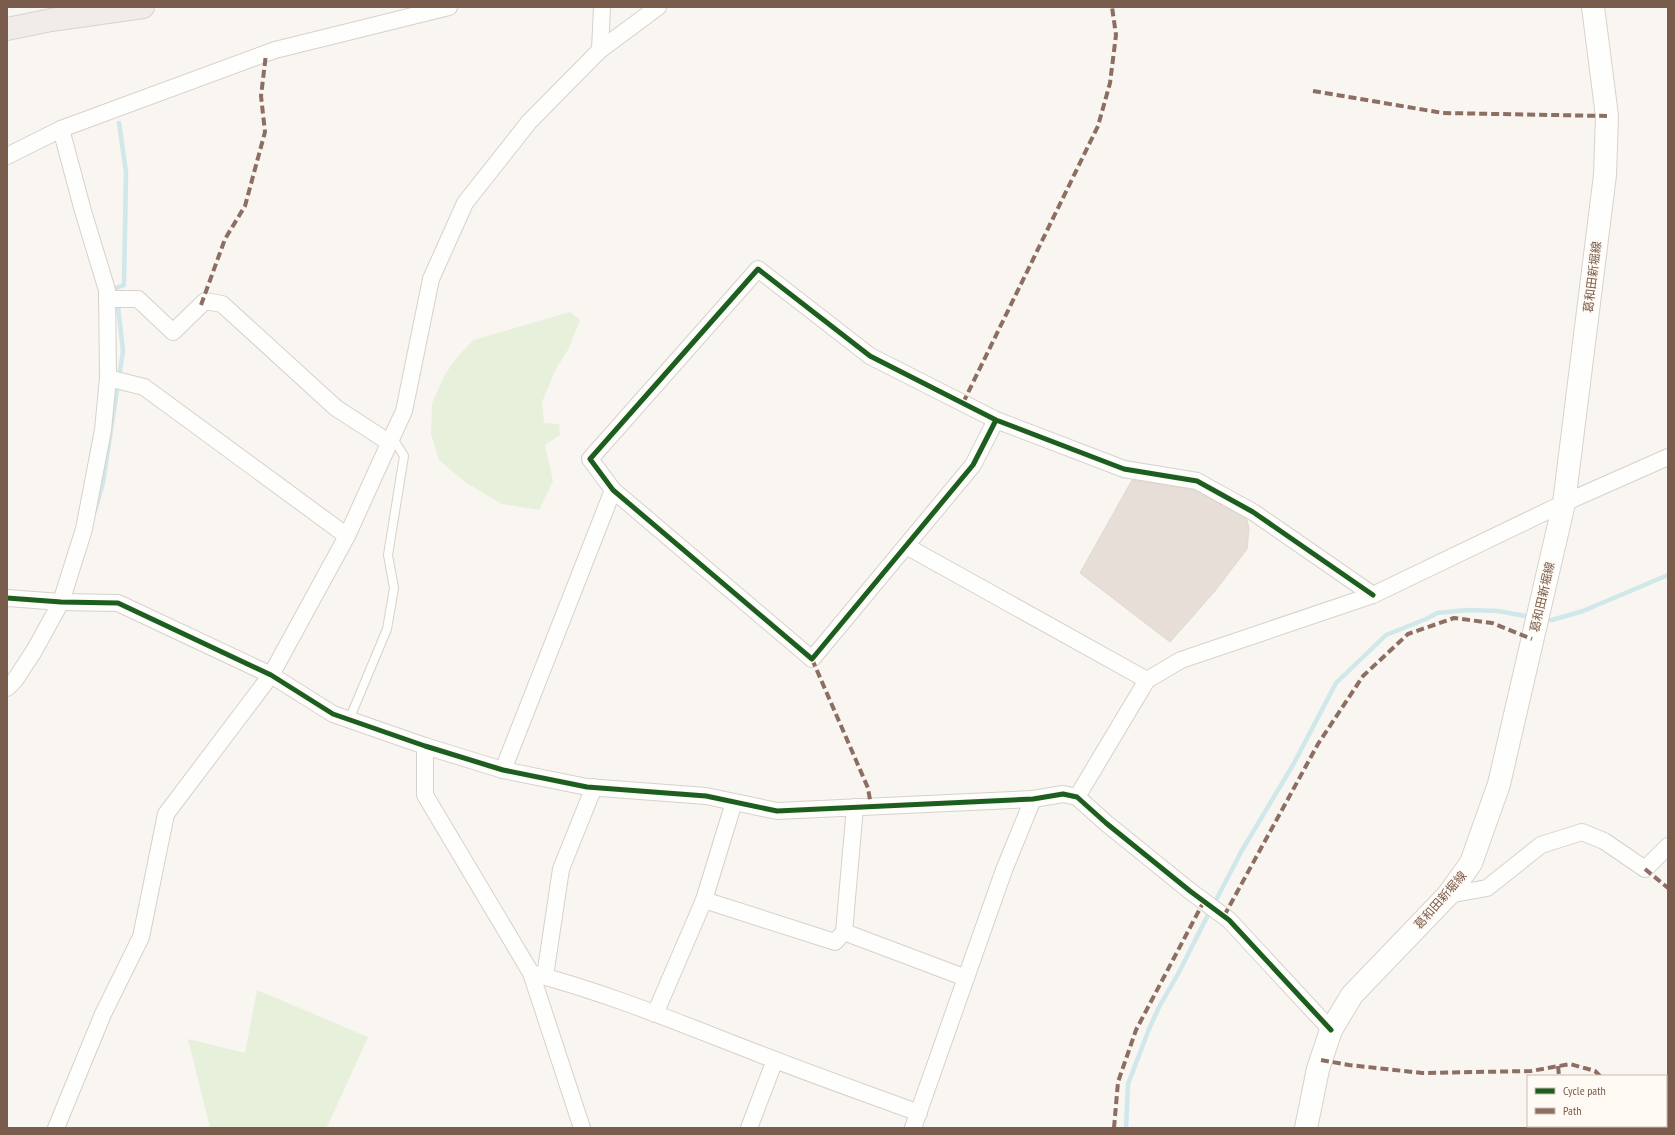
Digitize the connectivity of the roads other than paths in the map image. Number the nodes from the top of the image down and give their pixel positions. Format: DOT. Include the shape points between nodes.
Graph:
graph roads {
  1 [pos="143,7"];
  2 [pos="449,7"];
  3 [pos="602,7"];
  4 [pos="658,7"];
  5 [pos="1593,7"];
  6 [pos="7,28"];
  7 [pos="600,50"];
  8 [pos="61,129"];
  9 [pos="7,156"];
  10 [pos="107,299"];
  11 [pos="109,378"];
  12 [pos="996,420"];
  13 [pos="391,440"];
  14 [pos="1668,457"];
  15 [pos="612,490"];
  16 [pos="1564,503"];
  17 [pos="347,536"];
  18 [pos="906,546"];
  19 [pos="1373,595"];
  20 [pos="7,598"];
  21 [pos="61,602"];
  22 [pos="271,675"];
  23 [pos="1147,680"];
  24 [pos="7,688"];
  25 [pos="349,720"];
  26 [pos="426,746"];
  27 [pos="503,770"];
  28 [pos="594,787"];
  29 [pos="1077,797"];
  30 [pos="1033,799"];
  31 [pos="734,802"];
  32 [pos="854,807"];
  33 [pos="1668,846"];
  34 [pos="1448,895"];
  35 [pos="704,900"];
  36 [pos="844,932"];
  37 [pos="538,974"];
  38 [pos="966,978"];
  39 [pos="655,1014"];
  40 [pos="1331,1030"];
  41 [pos="775,1060"];
  42 [pos="919,1113"];
  43 [pos="56,1128"];
  44 [pos="582,1128"];
  45 [pos="749,1128"];
  46 [pos="914,1128"];
  47 [pos="1306,1128"];
  1 -- 6 [label="highway"];
  2 -- 8 [label="street" via="275,50"];
  3 -- 7 [label="street"];
  4 -- 7 [label="street"];
  5 -- 16 [label="main road, 葛和田新堀線" via="1607,116 1606,175"];
  7 -- 13 [label="street" via="529,122 465,203 432,279 404,411"];
  8 -- 9 [label="street"];
  8 -- 10 [label="street" via="107,290"];
  10 -- 11 [label="street"];
  10 -- 13 [label="street" via="138,299 173,332 205,301 222,304 336,408"];
  11 -- 17 [label="street" via="144,387"];
  11 -- 21 [label="street" via="103,430 84,529"];
  12 -- 15 [label="street" via="870,356 758,269 590,459"];
  12 -- 18 [label="street" via="973,465"];
  12 -- 19 [label="street" via="1124,469 1197,481 1253,512"];
  13 -- 17 [label="street"];
  13 -- 25 [label="lane" via="404,456 388,555 394,588 387,629"];
  14 -- 16 [label="street"];
  15 -- 18 [label="street" via="812,659"];
  15 -- 27 [label="street"];
  16 -- 19 [label="street"];
  16 -- 34 [label="main road, 葛和田新堀線" via="1499,784 1471,863"];
  17 -- 22 [label="street"];
  18 -- 23 [label="street"];
  19 -- 23 [label="street" via="1181,660"];
  20 -- 21 [label="street"];
  21 -- 22 [label="street" via="118,603"];
  21 -- 24 [label="street" via="34,651"];
  22 -- 25 [label="street" via="333,714"];
  22 -- 43 [label="street" via="166,814 141,937 103,1014"];
  23 -- 29 [label="street"];
  25 -- 26 [label="street"];
  26 -- 27 [label="street"];
  26 -- 37 [label="street" via="425,795"];
  27 -- 28 [label="street"];
  28 -- 31 [label="street" via="706,796"];
  28 -- 37 [label="street" via="561,869"];
  29 -- 30 [label="street" via="1062,794"];
  29 -- 40 [label="street" via="1229,920"];
  30 -- 32 [label="street"];
  30 -- 38 [label="street" via="1004,870"];
  31 -- 32 [label="street" via="776,811"];
  31 -- 35 [label="street"];
  32 -- 36 [label="street"];
  33 -- 34 [label="street" via="1645,869 1604,841 1582,832 1541,845 1487,888"];
  34 -- 40 [label="main road, 葛和田新堀線" via="1352,995"];
  35 -- 36 [label="street" via="834,942"];
  35 -- 39 [label="street"];
  36 -- 38 [label="street"];
  37 -- 39 [label="street"];
  37 -- 44 [label="street"];
  38 -- 42 [label="street"];
  39 -- 41 [label="street"];
  40 -- 47 [label="main road, 葛和田新堀線" via="1318,1069"];
  41 -- 42 [label="street"];
  41 -- 45 [label="street"];
  42 -- 46 [label="street"];
}
